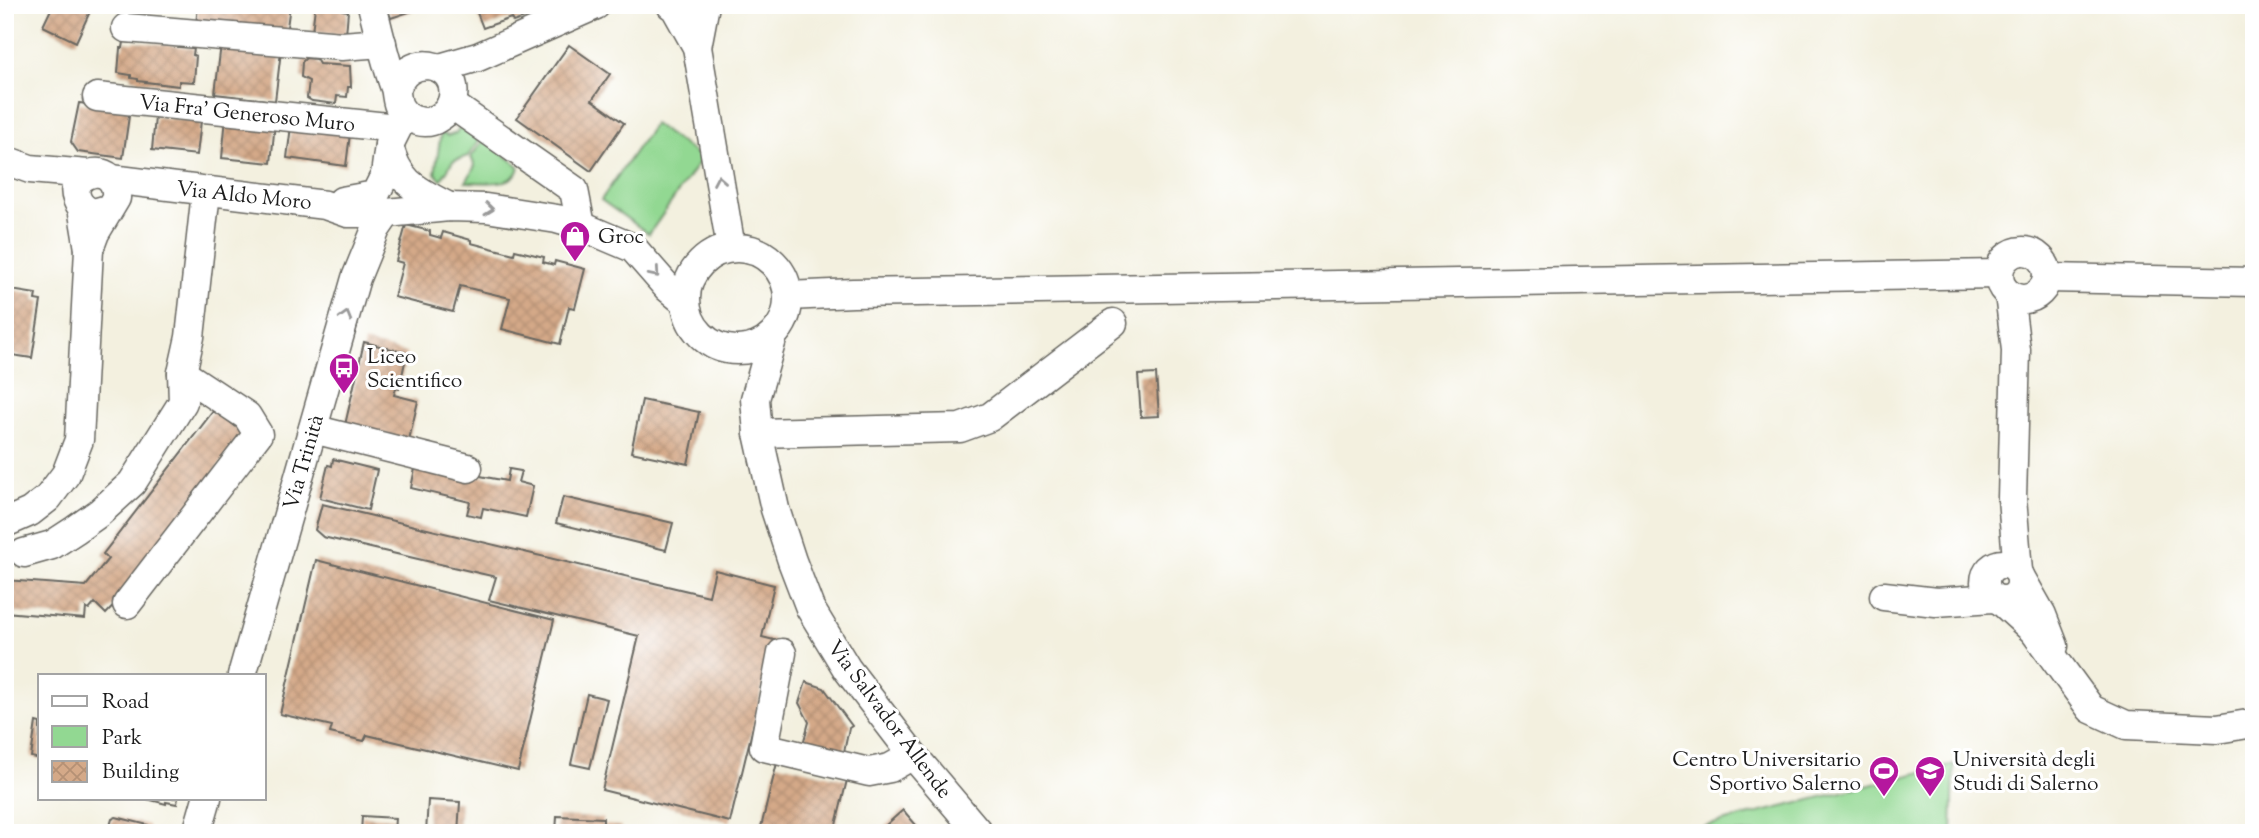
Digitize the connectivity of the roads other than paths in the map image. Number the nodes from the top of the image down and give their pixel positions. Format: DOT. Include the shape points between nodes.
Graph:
graph roads {
  1 [pos="372,5"];
  2 [pos="596,5"];
  3 [pos="671,5"];
  4 [pos="705,5"];
  5 [pos="126,28"];
  6 [pos="382,43"];
  7 [pos="697,47"];
  8 [pos="440,81"];
  9 [pos="97,97"];
  10 [pos="397,119"];
  11 [pos="18,165"];
  12 [pos="206,191"];
  13 [pos="96,196"];
  14 [pos="325,205"];
  15 [pos="449,207"];
  16 [pos="387,213"];
  17 [pos="580,226"];
  18 [pos="730,247"];
  19 [pos="2254,282"];
  20 [pos="2004,284"];
  21 [pos="2043,286"];
  22 [pos="788,296"];
  23 [pos="685,302"];
  24 [pos="1113,323"];
  25 [pos="773,336"];
  26 [pos="718,347"];
  27 [pos="2017,350"];
  28 [pos="182,373"];
  29 [pos="755,398"];
  30 [pos="313,429"];
  31 [pos="758,433"];
  32 [pos="468,468"];
  33 [pos="5,523"];
  34 [pos="24,553"];
  35 [pos="127,604"];
  36 [pos="782,653"];
  37 [pos="242,674"];
  38 [pos="2254,723"];
  39 [pos="913,755"];
  40 [pos="206,800"];
  41 [pos="197,833"];
  42 [pos="979,833"];
  1 -- 6 [label="street"];
  2 -- 8 [label="street" via="478,57"];
  3 -- 7 [label="street"];
  4 -- 7 [label="street"];
  5 -- 6 [label="street" via="342,46"];
  6 -- 8 [label="street"];
  6 -- 10 [label="street"];
  18 -- 7 [label="street, one-way"];
  8 -- 10 [label="street, Via Fra’ Generoso Muro" via="439,118"];
  8 -- 10 [label="street" via="404,73"];
  8 -- 17 [label="street" via="574,190"];
  9 -- 10 [label="street, Via Fra’ Generoso Muro"];
  10 -- 14 [label="street" via="385,175 375,195"];
  10 -- 15 [label="street" via="392,159 418,192"];
  11 -- 13 [label="street"];
  12 -- 13 [label="street, Via Aldo Moro" via="162,186"];
  12 -- 14 [label="street, Via Aldo Moro"];
  12 -- 28 [label="street"];
  13 -- 33 [label="street" via="79,440 66,474 48,498"];
  14 -- 16 [label="street" via="348,213"];
  15 -- 16 [label="street"];
  15 -- 17 [label="street, one-way" via="486,208"];
  30 -- 16 [label="street, Via Trinità, one-way" via="356,278"];
  17 -- 23 [label="street, one-way" via="633,247"];
  18 -- 22 [label="street" via="763,254 785,279"];
  18 -- 23 [label="street" via="698,266"];
  19 -- 21 [label="street"];
  20 -- 21 [label="street" via="2023,299"];
  20 -- 21 [label="street" via="2004,259 2027,251 2046,266"];
  20 -- 22 [label="street"];
  20 -- 27 [label="street"];
  21 -- 27 [label="street"];
  22 -- 25 [label="street" via="785,317"];
  23 -- 26 [label="street" via="695,330"];
  24 -- 31 [label="street" via="990,416 960,428"];
  25 -- 26 [label="street" via="747,350"];
  25 -- 29 [label="street, Via Salvador Allende"];
  26 -- 29 [label="street"];
  27 -- 38 [label="street" via="2012,498 2002,581 2042,615 2063,668 2091,709 2126,724 2217,729"];
  28 -- 34 [label="street" via="183,402 132,483 52,545"];
  28 -- 35 [label="street" via="247,416 258,434"];
  29 -- 31 [label="street, Via Salvador Allende"];
  30 -- 32 [label="street"];
  30 -- 37 [label="street, Via Trinità"];
  31 -- 39 [label="street, Via Salvador Allende" via="775,509 810,608 847,669"];
  36 -- 39 [label="street" via="764,747 869,772 890,768"];
  39 -- 42 [label="street, Via Salvador Allende"];
  40 -- 41 [label="street"];
}
